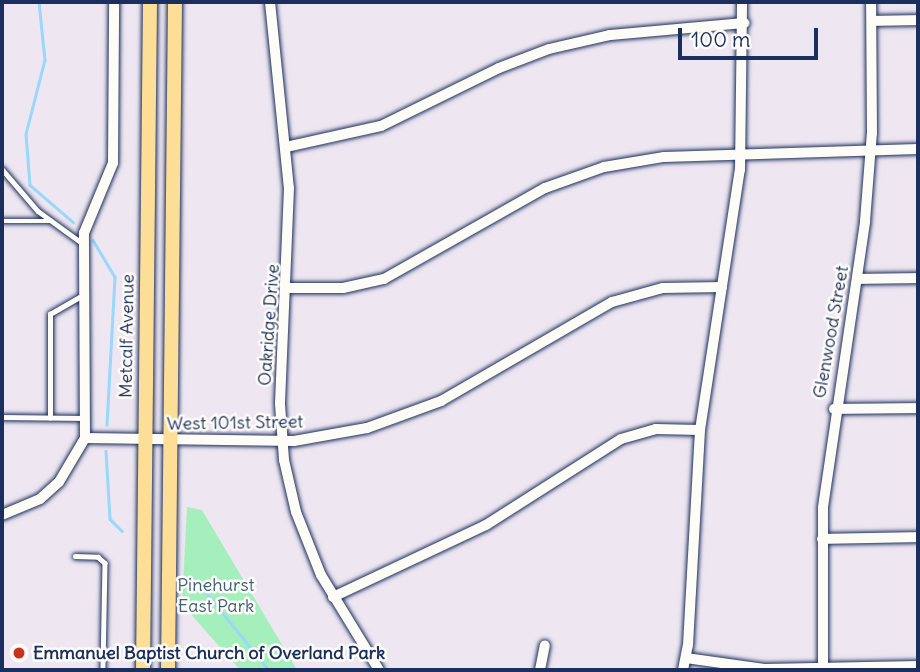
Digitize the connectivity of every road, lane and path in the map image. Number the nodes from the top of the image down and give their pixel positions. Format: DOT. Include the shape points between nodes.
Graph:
graph roads {
  1 [pos="114,2"];
  2 [pos="150,2"];
  3 [pos="175,2"];
  4 [pos="270,2"];
  5 [pos="742,2"];
  6 [pos="870,2"];
  7 [pos="918,20"];
  8 [pos="872,21"];
  9 [pos="744,23"];
  10 [pos="286,147"];
  11 [pos="918,149"];
  12 [pos="871,150"];
  13 [pos="741,154"];
  14 [pos="2,169"];
  15 [pos="2,221"];
  16 [pos="50,221"];
  17 [pos="83,244"];
  18 [pos="857,278"];
  19 [pos="918,278"];
  20 [pos="722,287"];
  21 [pos="288,288"];
  22 [pos="87,293"];
  23 [pos="918,408"];
  24 [pos="834,410"];
  25 [pos="2,417"];
  26 [pos="50,418"];
  27 [pos="86,418"];
  28 [pos="699,430"];
  29 [pos="85,438"];
  30 [pos="145,439"];
  31 [pos="171,441"];
  32 [pos="282,441"];
  33 [pos="2,514"];
  34 [pos="918,537"];
  35 [pos="822,539"];
  36 [pos="75,556"];
  37 [pos="333,597"];
  38 [pos="545,645"];
  39 [pos="686,658"];
  40 [pos="918,666"];
  41 [pos="823,668"];
  42 [pos="103,670"];
  43 [pos="143,670"];
  44 [pos="168,670"];
  45 [pos="379,670"];
  46 [pos="540,670"];
  47 [pos="682,670"];
  1 -- 17 [label="street" via="113,163"];
  2 -- 30 [label="main road, Metcalf Avenue"];
  3 -- 31 [label="main road"];
  4 -- 10 [label="street, Oakridge Drive"];
  5 -- 9 [label="street"];
  6 -- 8 [label="street, Glenwood Street"];
  7 -- 8 [label="street"];
  8 -- 12 [label="street, Glenwood Street"];
  9 -- 10 [label="street" via="610,36 549,49 499,68 381,126"];
  9 -- 13 [label="street"];
  10 -- 21 [label="street, Oakridge Drive"];
  11 -- 12 [label="street"];
  12 -- 13 [label="street"];
  12 -- 18 [label="street, Glenwood Street"];
  13 -- 20 [label="street"];
  13 -- 21 [label="street" via="664,157 604,167 545,188 384,279 343,288"];
  14 -- 16 [label="lane"];
  15 -- 16 [label="lane"];
  16 -- 17 [label="lane"];
  17 -- 22 [label="street"];
  18 -- 19 [label="street"];
  18 -- 24 [label="street, Glenwood Street"];
  20 -- 28 [label="street"];
  20 -- 32 [label="street, West 101st Street" via="663,288 612,302 441,401 367,428"];
  21 -- 32 [label="street, Oakridge Drive"];
  22 -- 26 [label="lane" via="50,314"];
  22 -- 27 [label="street"];
  23 -- 24 [label="street"];
  24 -- 35 [label="street, Glenwood Street"];
  25 -- 26 [label="lane"];
  26 -- 27 [label="lane"];
  27 -- 29 [label="street"];
  28 -- 37 [label="street" via="656,429 621,439 486,525"];
  28 -- 39 [label="street"];
  29 -- 30 [label="street, West 101st Street"];
  29 -- 33 [label="street" via="60,482 40,499"];
  30 -- 31 [label="street, West 101st Street"];
  30 -- 43 [label="main road, Metcalf Avenue"];
  31 -- 32 [label="street, West 101st Street"];
  31 -- 44 [label="main road"];
  32 -- 37 [label="street, Oakridge Drive" via="296,512"];
  34 -- 35 [label="street"];
  35 -- 41 [label="street, Glenwood Street"];
  36 -- 42 [label="lane" via="98,557 105,563"];
  37 -- 45 [label="street, Oakridge Drive"];
  38 -- 46 [label="street"];
  39 -- 41 [label="street" via="764,669"];
  39 -- 47 [label="street"];
  40 -- 41 [label="street"];
}
